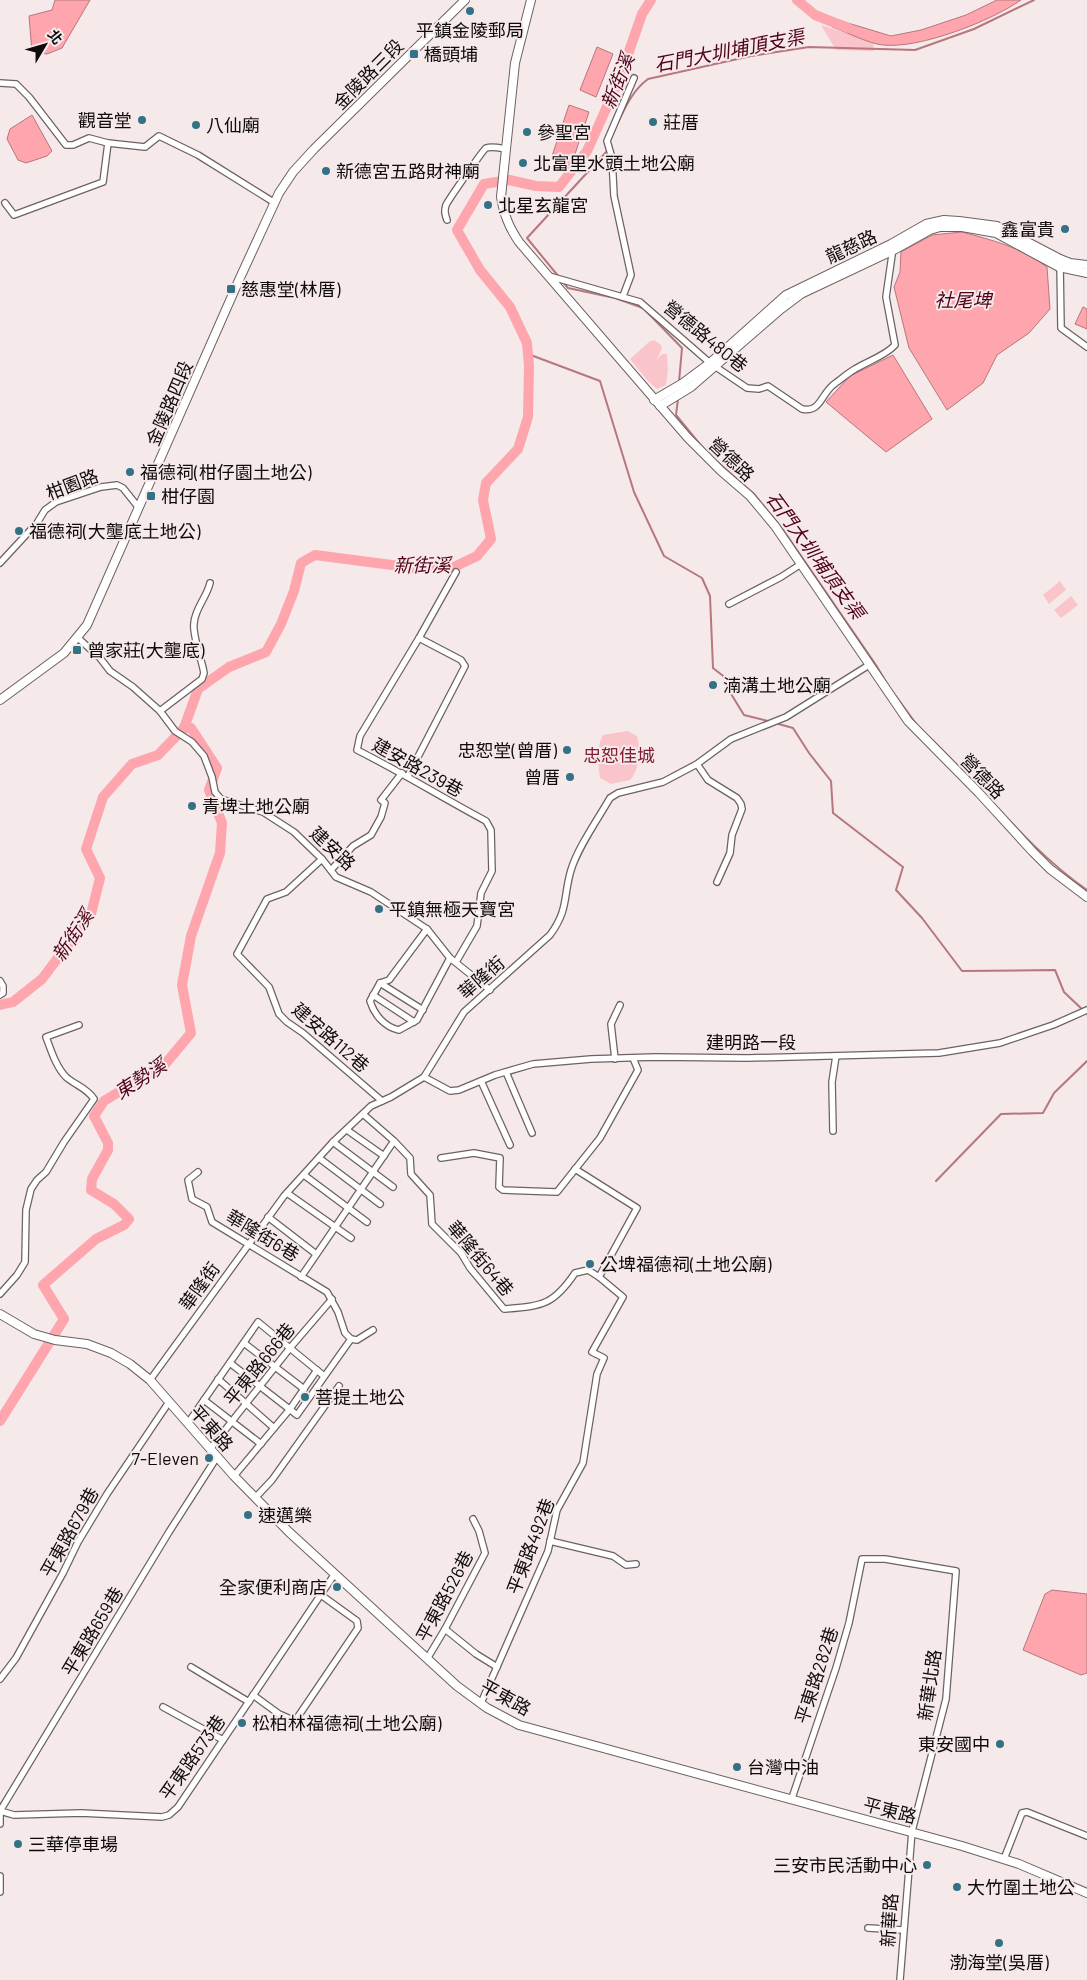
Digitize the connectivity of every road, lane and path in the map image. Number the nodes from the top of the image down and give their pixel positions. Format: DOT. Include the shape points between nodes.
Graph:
graph roads {
  1 [pos="465,0"];
  2 [pos="531,0"];
  3 [pos="634,78"];
  4 [pos="0,83"];
  5 [pos="108,143"];
  6 [pos="506,148"];
  7 [pos="294,172"];
  8 [pos="5,203"];
  9 [pos="274,203"];
  10 [pos="447,220"];
  11 [pos="892,247"];
  12 [pos="1060,263"];
  13 [pos="1087,265"];
  14 [pos="1087,273"];
  15 [pos="548,276"];
  16 [pos="623,296"];
  17 [pos="1087,347"];
  18 [pos="713,364"];
  19 [pos="654,400"];
  20 [pos="660,406"];
  21 [pos="139,508"];
  22 [pos="0,563"];
  23 [pos="801,564"];
  24 [pos="456,572"];
  25 [pos="210,583"];
  26 [pos="729,604"];
  27 [pos="78,638"];
  28 [pos="419,638"];
  29 [pos="869,665"];
  30 [pos="0,700"];
  31 [pos="160,711"];
  32 [pos="697,764"];
  33 [pos="402,773"];
  34 [pos="408,776"];
  35 [pos="322,859"];
  36 [pos="331,870"];
  37 [pos="717,882"];
  38 [pos="1087,897"];
  39 [pos="427,930"];
  40 [pos="450,958"];
  41 [pos="456,962"];
  42 [pos="0,981"];
  43 [pos="380,983"];
  44 [pos="490,990"];
  45 [pos="0,995"];
  46 [pos="373,995"];
  47 [pos="620,1006"];
  48 [pos="423,1010"];
  49 [pos="1087,1010"];
  50 [pos="414,1022"];
  51 [pos="79,1025"];
  52 [pos="836,1056"];
  53 [pos="633,1058"];
  54 [pos="616,1059"];
  55 [pos="506,1072"];
  56 [pos="424,1078"];
  57 [pos="481,1081"];
  58 [pos="382,1101"];
  59 [pos="363,1114"];
  60 [pos="347,1130"];
  61 [pos="833,1131"];
  62 [pos="532,1133"];
  63 [pos="394,1141"];
  64 [pos="333,1142"];
  65 [pos="510,1145"];
  66 [pos="384,1156"];
  67 [pos="319,1158"];
  68 [pos="441,1158"];
  69 [pos="575,1169"];
  70 [pos="372,1171"];
  71 [pos="198,1172"];
  72 [pos="304,1175"];
  73 [pos="393,1187"];
  74 [pos="361,1190"];
  75 [pos="287,1193"];
  76 [pos="380,1204"];
  77 [pos="348,1208"];
  78 [pos="268,1218"];
  79 [pos="367,1222"];
  80 [pos="335,1227"];
  81 [pos="351,1238"];
  82 [pos="248,1243"];
  83 [pos="316,1254"];
  84 [pos="301,1277"];
  85 [pos="599,1278"];
  86 [pos="0,1294"];
  87 [pos="332,1299"];
  88 [pos="0,1314"];
  89 [pos="373,1330"];
  90 [pos="351,1339"];
  91 [pos="244,1343"];
  92 [pos="290,1348"];
  93 [pos="230,1363"];
  94 [pos="275,1367"];
  95 [pos="317,1370"];
  96 [pos="324,1376"];
  97 [pos="218,1379"];
  98 [pos="150,1380"];
  99 [pos="260,1386"];
  100 [pos="339,1386"];
  101 [pos="304,1389"];
  102 [pos="204,1400"];
  103 [pos="169,1402"];
  104 [pos="246,1403"];
  105 [pos="290,1409"];
  106 [pos="232,1422"];
  107 [pos="188,1423"];
  108 [pos="274,1428"];
  109 [pos="261,1444"];
  110 [pos="210,1449"];
  111 [pos="217,1457"];
  112 [pos="234,1476"];
  113 [pos="255,1498"];
  114 [pos="473,1519"];
  115 [pos="550,1541"];
  116 [pos="862,1559"];
  117 [pos="636,1564"];
  118 [pos="334,1575"];
  119 [pos="321,1595"];
  120 [pos="445,1629"];
  121 [pos="427,1659"];
  122 [pos="497,1667"];
  123 [pos="190,1668"];
  124 [pos="0,1679"];
  125 [pos="253,1695"];
  126 [pos="249,1702"];
  127 [pos="481,1703"];
  128 [pos="163,1706"];
  129 [pos="223,1740"];
  130 [pos="792,1798"];
  131 [pos="0,1806"];
  132 [pos="0,1811"];
  133 [pos="0,1824"];
  134 [pos="912,1832"];
  135 [pos="1087,1836"];
  136 [pos="1004,1859"];
  137 [pos="0,1876"];
  138 [pos="0,1892"];
  139 [pos="1087,1893"];
  140 [pos="868,1928"];
  141 [pos="903,1930"];
  142 [pos="900,1980"];
  1 -- 7 [label="street, 金陵路三段"];
  2 -- 6 [label="street" via="515,63"];
  3 -- 16 [label="street" via="607,141 612,158 614,196 631,275"];
  4 -- 5 [label="street" via="16,84 66,145 89,138"];
  5 -- 8 [label="street" via="103,182 14,215"];
  5 -- 9 [label="street" via="145,147 159,136 166,138"];
  6 -- 10 [label="street" via="483,150 453,192 444,213"];
  6 -- 15 [label="street, 營德路" via="500,197 504,216 509,228"];
  7 -- 9 [label="street, 金陵路四段"];
  9 -- 21 [label="street, 金陵路四段"];
  11 -- 12 [label="street, 龍慈路" via="926,224 959,220 997,226"];
  11 -- 18 [label="street, 龍慈路" via="786,294"];
  11 -- 18 [label="street, 營德路480巷" via="886,297 896,345 830,387 815,408 802,409 768,386 746,388"];
  12 -- 13 [label="street, 龍慈路"];
  12 -- 14 [label="street, 龍慈路"];
  12 -- 17 [label="street" via="1060,325"];
  15 -- 16 [label="street, 營德路480巷"];
  15 -- 19 [label="street, 營德路"];
  16 -- 18 [label="street, 營德路480巷" via="640,302"];
  18 -- 19 [label="street, 龍慈路"];
  18 -- 20 [label="street, 龍慈路" via="691,387"];
  19 -- 20 [label="street, 營德路"];
  20 -- 23 [label="street, 營德路" via="701,452 758,504"];
  21 -- 22 [label="street, 柑園路" via="117,485 56,502 45,510 37,524"];
  21 -- 27 [label="street, 金陵路四段" via="87,625"];
  23 -- 26 [label="street"];
  23 -- 29 [label="street, 營德路"];
  24 -- 28 [label="street, 建安路239巷"];
  25 -- 31 [label="street" via="194,623 204,673 202,679"];
  27 -- 30 [label="street, 金陵路四段" via="64,653"];
  27 -- 31 [label="street" via="110,671"];
  28 -- 33 [label="street, 建安路239巷" via="356,746 357,750"];
  28 -- 34 [label="street" via="461,660 465,666"];
  29 -- 32 [label="street, 華隆街" via="786,717 731,738"];
  29 -- 38 [label="street, 營德路" via="922,737 1050,869"];
  31 -- 35 [label="street, 建安路" via="175,731 192,742 204,756 215,792 221,799 263,812 294,832"];
  32 -- 37 [label="street" via="708,780 742,804 730,853"];
  32 -- 44 [label="street, 華隆街" via="663,782 610,798 572,869 560,922"];
  33 -- 34 [label="street, 建安路239巷"];
  33 -- 36 [label="street" via="381,800 385,803 381,817 371,835 353,846"];
  34 -- 41 [label="street, 建安路239巷" via="486,821 491,830 492,871 481,893 477,926"];
  35 -- 36 [label="street, 建安路"];
  35 -- 58 [label="street, 建安路112巷" via="286,892 267,899 237,954 268,987 279,1014"];
  36 -- 39 [label="street, 建安路" via="342,881 371,892"];
  39 -- 40 [label="street, 建安路"];
  39 -- 43 [label="street" via="389,980"];
  40 -- 41 [label="street, 建安路"];
  40 -- 48 [label="street"];
  41 -- 44 [label="street, 建安路"];
  42 -- 45 [label="street" via="3,986"];
  43 -- 46 [label="street"];
  43 -- 48 [label="street"];
  44 -- 56 [label="street, 華隆街" via="464,1012"];
  46 -- 50 [label="street"];
  46 -- 50 [label="street" via="370,1001 374,1012 394,1029 399,1030"];
  47 -- 54 [label="street" via="611,1024"];
  48 -- 50 [label="street"];
  49 -- 52 [label="street, 建明路一段" via="1000,1043 939,1053"];
  51 -- 86 [label="street" via="46,1037 66,1077 94,1099 46,1172 30,1189 26,1210 25,1262"];
  52 -- 53 [label="street, 建明路一段"];
  52 -- 61 [label="street" via="832,1082"];
  53 -- 54 [label="street, 建明路一段"];
  53 -- 69 [label="street" via="638,1070 600,1138"];
  54 -- 55 [label="street, 建明路一段" via="532,1064"];
  55 -- 57 [label="street, 建明路一段"];
  55 -- 62 [label="street"];
  56 -- 57 [label="street, 建明路一段" via="450,1091"];
  56 -- 58 [label="street, 華隆街"];
  57 -- 65 [label="street"];
  58 -- 59 [label="street, 華隆街"];
  59 -- 60 [label="street, 華隆街"];
  59 -- 63 [label="street, 華隆街64巷"];
  60 -- 64 [label="street, 華隆街"];
  60 -- 66 [label="street"];
  63 -- 66 [label="street"];
  63 -- 85 [label="street, 華隆街64巷" via="410,1158 411,1174 430,1195 432,1224 460,1253 504,1309 539,1306 563,1290 575,1273 588,1270"];
  64 -- 67 [label="street, 華隆街"];
  64 -- 70 [label="street"];
  66 -- 70 [label="street"];
  67 -- 72 [label="street, 華隆街"];
  67 -- 74 [label="street"];
  68 -- 69 [label="street" via="474,1153 500,1158 499,1187 503,1190 557,1192"];
  69 -- 85 [label="street" via="637,1208"];
  70 -- 73 [label="street"];
  70 -- 74 [label="street"];
  71 -- 82 [label="street, 華隆街6巷" via="188,1180 192,1199 207,1208 212,1222"];
  72 -- 75 [label="street, 華隆街"];
  72 -- 77 [label="street"];
  74 -- 76 [label="street"];
  74 -- 77 [label="street"];
  75 -- 78 [label="street, 華隆街"];
  75 -- 80 [label="street"];
  77 -- 79 [label="street"];
  77 -- 80 [label="street"];
  78 -- 82 [label="street, 華隆街"];
  78 -- 83 [label="street"];
  80 -- 81 [label="street"];
  80 -- 83 [label="street"];
  82 -- 84 [label="street, 華隆街6巷"];
  82 -- 98 [label="street, 華隆街"];
  83 -- 84 [label="street"];
  84 -- 87 [label="street, 華隆街6巷" via="327,1292"];
  85 -- 115 [label="street, 平東路492巷" via="623,1297 592,1352 604,1358 596,1374 583,1463 557,1510"];
  87 -- 90 [label="street" via="345,1333"];
  87 -- 92 [label="street, 平東路666巷"];
  88 -- 98 [label="street, 平東路" via="34,1334 86,1344 112,1353"];
  89 -- 90 [label="street" via="357,1340"];
  90 -- 96 [label="street"];
  91 -- 92 [label="street" via="258,1322"];
  91 -- 93 [label="street"];
  91 -- 94 [label="street"];
  92 -- 94 [label="street, 平東路666巷"];
  92 -- 95 [label="street"];
  93 -- 97 [label="street"];
  93 -- 99 [label="street"];
  94 -- 99 [label="street, 平東路666巷"];
  94 -- 101 [label="street"];
  95 -- 96 [label="street"];
  95 -- 101 [label="street"];
  96 -- 105 [label="street" via="297,1415"];
  97 -- 102 [label="street"];
  97 -- 104 [label="street"];
  98 -- 103 [label="street, 平東路"];
  99 -- 104 [label="street, 平東路666巷"];
  99 -- 105 [label="street"];
  100 -- 113 [label="street" via="272,1480"];
  101 -- 105 [label="street"];
  102 -- 106 [label="street"];
  102 -- 107 [label="street"];
  103 -- 107 [label="street, 平東路"];
  103 -- 124 [label="street, 平東路679巷" via="107,1494 16,1658"];
  104 -- 106 [label="street, 平東路666巷"];
  104 -- 108 [label="street"];
  105 -- 108 [label="street"];
  106 -- 109 [label="street"];
  106 -- 110 [label="street, 平東路666巷"];
  107 -- 110 [label="street, 平東路"];
  108 -- 109 [label="street"];
  109 -- 112 [label="street"];
  110 -- 111 [label="street, 平東路"];
  111 -- 112 [label="street, 平東路"];
  111 -- 132 [label="street, 平東路659巷"];
  112 -- 113 [label="street, 平東路"];
  113 -- 118 [label="street, 平東路"];
  114 -- 120 [label="street, 平東路526巷" via="485,1553"];
  115 -- 117 [label="street" via="613,1556 626,1565"];
  115 -- 122 [label="street, 平東路492巷"];
  116 -- 130 [label="street, 平東路282巷" via="844,1641"];
  116 -- 134 [label="street, 新華北路" via="885,1559 956,1570 946,1699"];
  118 -- 119 [label="street, 平東路573巷"];
  118 -- 121 [label="street, 平東路"];
  119 -- 125 [label="street, 平東路573巷"];
  119 -- 125 [label="street" via="357,1621 358,1628 295,1721"];
  120 -- 121 [label="street, 平東路526巷"];
  120 -- 122 [label="street"];
  121 -- 127 [label="street, 平東路"];
  122 -- 127 [label="street, 平東路492巷"];
  123 -- 126 [label="street"];
  125 -- 126 [label="street, 平東路573巷"];
  126 -- 129 [label="street, 平東路573巷"];
  127 -- 130 [label="street, 平東路" via="519,1725"];
  128 -- 129 [label="street"];
  129 -- 132 [label="street, 平東路573巷" via="178,1807 169,1815 14,1814"];
  130 -- 134 [label="street, 平東路"];
  131 -- 132 [label="street"];
  132 -- 133 [label="street"];
  134 -- 136 [label="street, 平東路"];
  134 -- 141 [label="street, 新華路"];
  135 -- 136 [label="street" via="1027,1812 1022,1814"];
  136 -- 139 [label="street, 平東路"];
  137 -- 138 [label="street"];
  140 -- 141 [label="street"];
  141 -- 142 [label="street, 新華路"];
}
